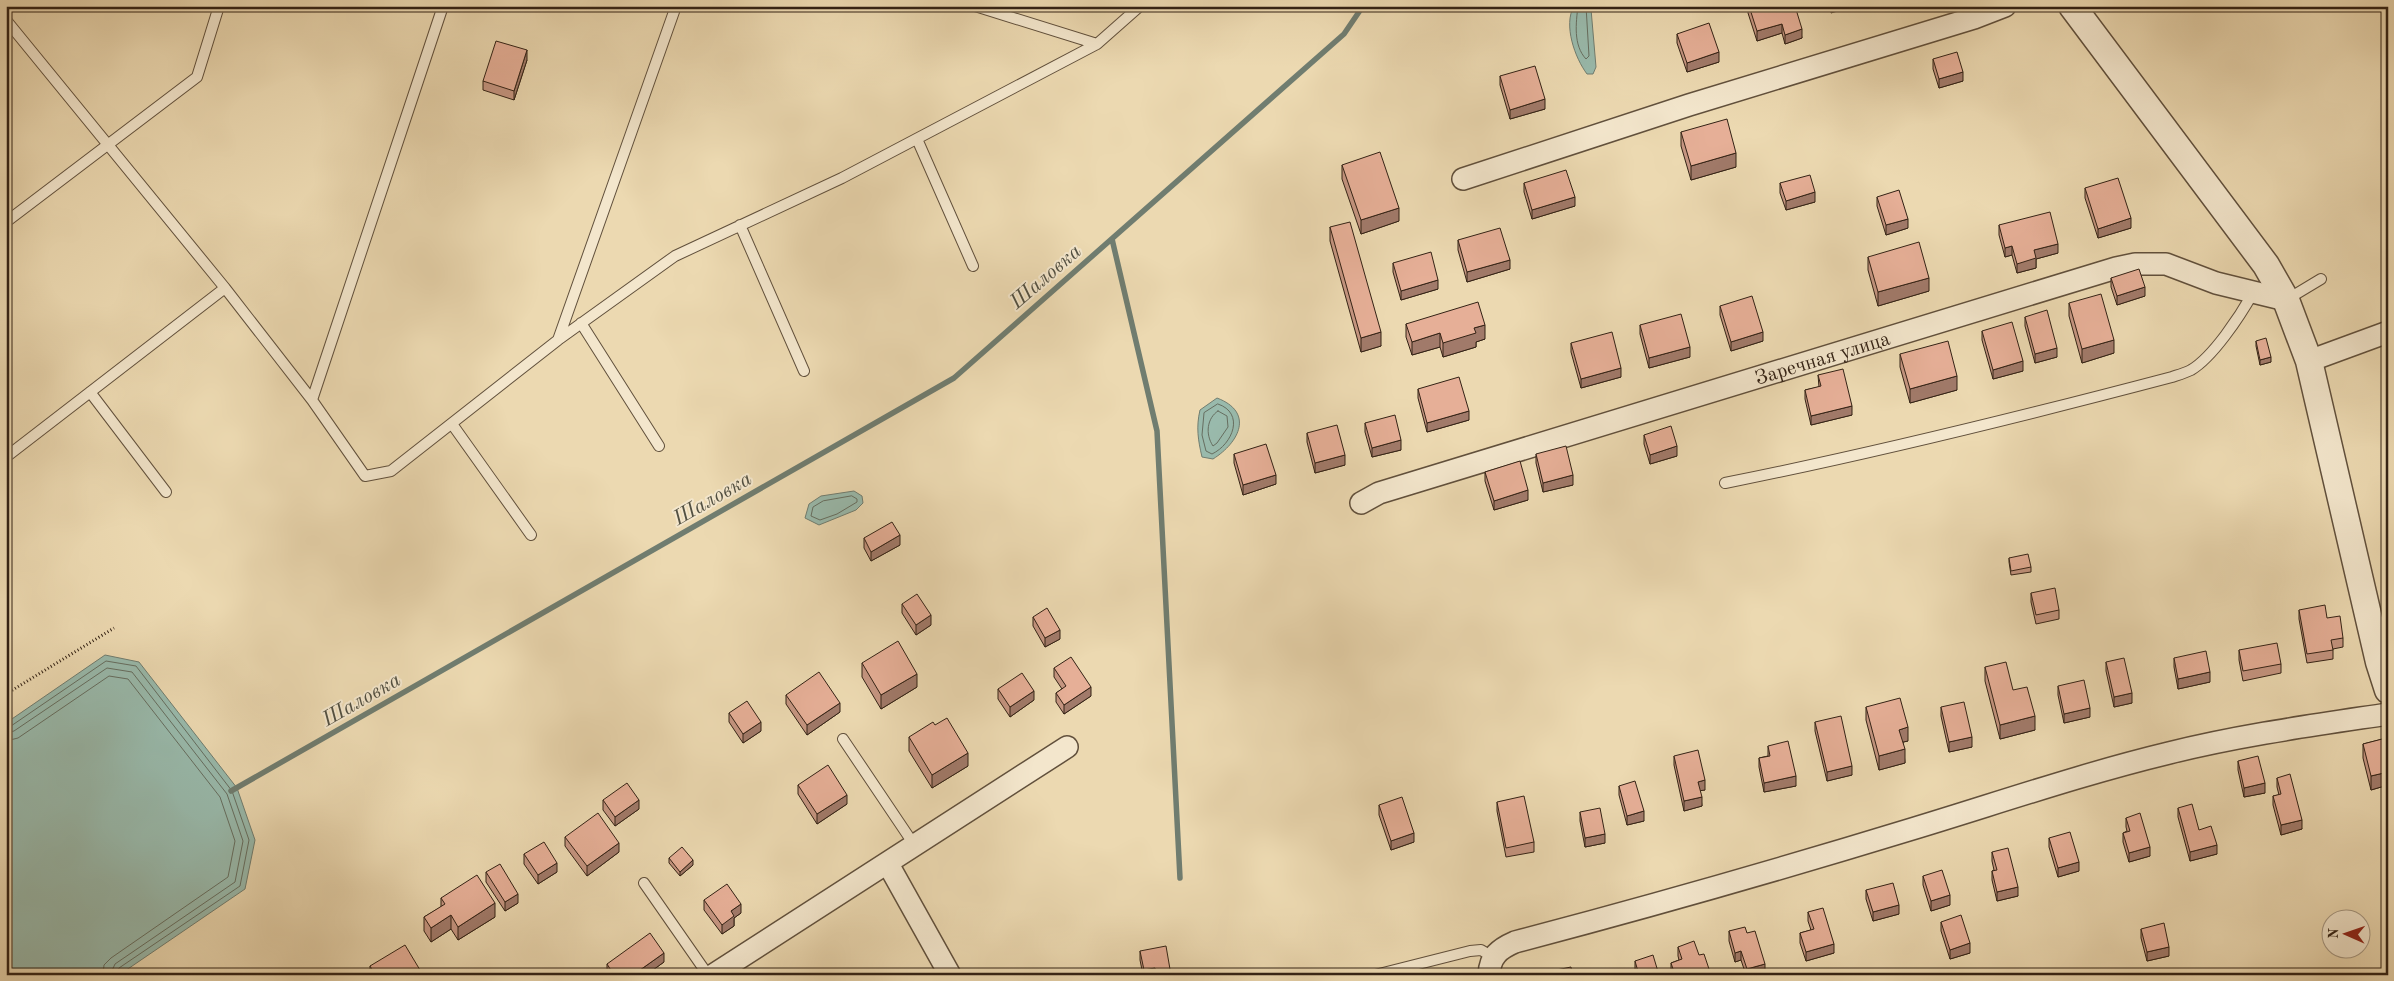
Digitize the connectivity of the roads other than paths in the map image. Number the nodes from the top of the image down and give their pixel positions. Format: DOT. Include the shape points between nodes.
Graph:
graph roads {
  1 [pos="218,6"];
  2 [pos="443,6"];
  3 [pos="676,6"];
  4 [pos="975,6"];
  5 [pos="1140,6"];
  6 [pos="2005,6"];
  7 [pos="2072,6"];
  8 [pos="6,20"];
  9 [pos="1097,44"];
  10 [pos="917,139"];
  11 [pos="107,144"];
  12 [pos="1463,179"];
  13 [pos="6,222"];
  14 [pos="740,225"];
  15 [pos="973,266"];
  16 [pos="2321,279"];
  17 [pos="225,288"];
  18 [pos="2253,294"];
  19 [pos="2286,300"];
  20 [pos="581,323"];
  21 [pos="2388,332"];
  22 [pos="558,340"];
  23 [pos="2310,361"];
  24 [pos="804,371"];
  25 [pos="90,392"];
  26 [pos="312,400"];
  27 [pos="452,424"];
  28 [pos="659,446"];
  29 [pos="6,458"];
  30 [pos="1725,483"];
  31 [pos="166,492"];
  32 [pos="1361,503"];
  33 [pos="530,535"];
  34 [pos="2388,690"];
  35 [pos="2388,714"];
  36 [pos="843,738"];
  37 [pos="1067,747"];
  38 [pos="915,846"];
  39 [pos="888,864"];
  40 [pos="644,883"];
  41 [pos="1491,966"];
  42 [pos="708,975"];
  43 [pos="713,975"];
  44 [pos="950,975"];
  45 [pos="1375,975"];
  1 -- 11 [label="lane" via="197,77"];
  2 -- 26 [label="lane"];
  3 -- 22 [label="lane"];
  4 -- 9 [label="lane"];
  5 -- 9 [label="lane"];
  6 -- 12 [label="street"];
  7 -- 19 [label="street" via="2266,264"];
  8 -- 11 [label="lane"];
  9 -- 10 [label="lane"];
  10 -- 14 [label="lane"];
  10 -- 15 [label="lane"];
  11 -- 13 [label="lane"];
  11 -- 17 [label="lane"];
  14 -- 20 [label="lane" via="674,256"];
  14 -- 24 [label="lane"];
  16 -- 19 [label="lane"];
  17 -- 25 [label="lane"];
  17 -- 26 [label="lane"];
  18 -- 19 [label="street, Заречная улица"];
  18 -- 30 [label="lane" via="2204,360 2172,377 2058,407"];
  18 -- 32 [label="street, Заречная улица" via="2166,264 2116,268 1379,493"];
  19 -- 23 [label="street"];
  20 -- 22 [label="lane"];
  20 -- 28 [label="lane"];
  21 -- 23 [label="street"];
  22 -- 27 [label="lane"];
  23 -- 34 [label="street"];
  25 -- 29 [label="lane"];
  25 -- 31 [label="lane"];
  26 -- 27 [label="lane" via="365,476 391,471"];
  27 -- 33 [label="lane"];
  35 -- 41 [label="street" via="2284,730 2124,764 1635,911 1515,942 1502,947"];
  36 -- 38 [label="lane"];
  37 -- 38 [label="street"];
  38 -- 39 [label="street"];
  39 -- 43 [label="street"];
  39 -- 44 [label="street"];
  40 -- 42 [label="lane"];
  41 -- 45 [label="lane" via="1481,950"];
}
